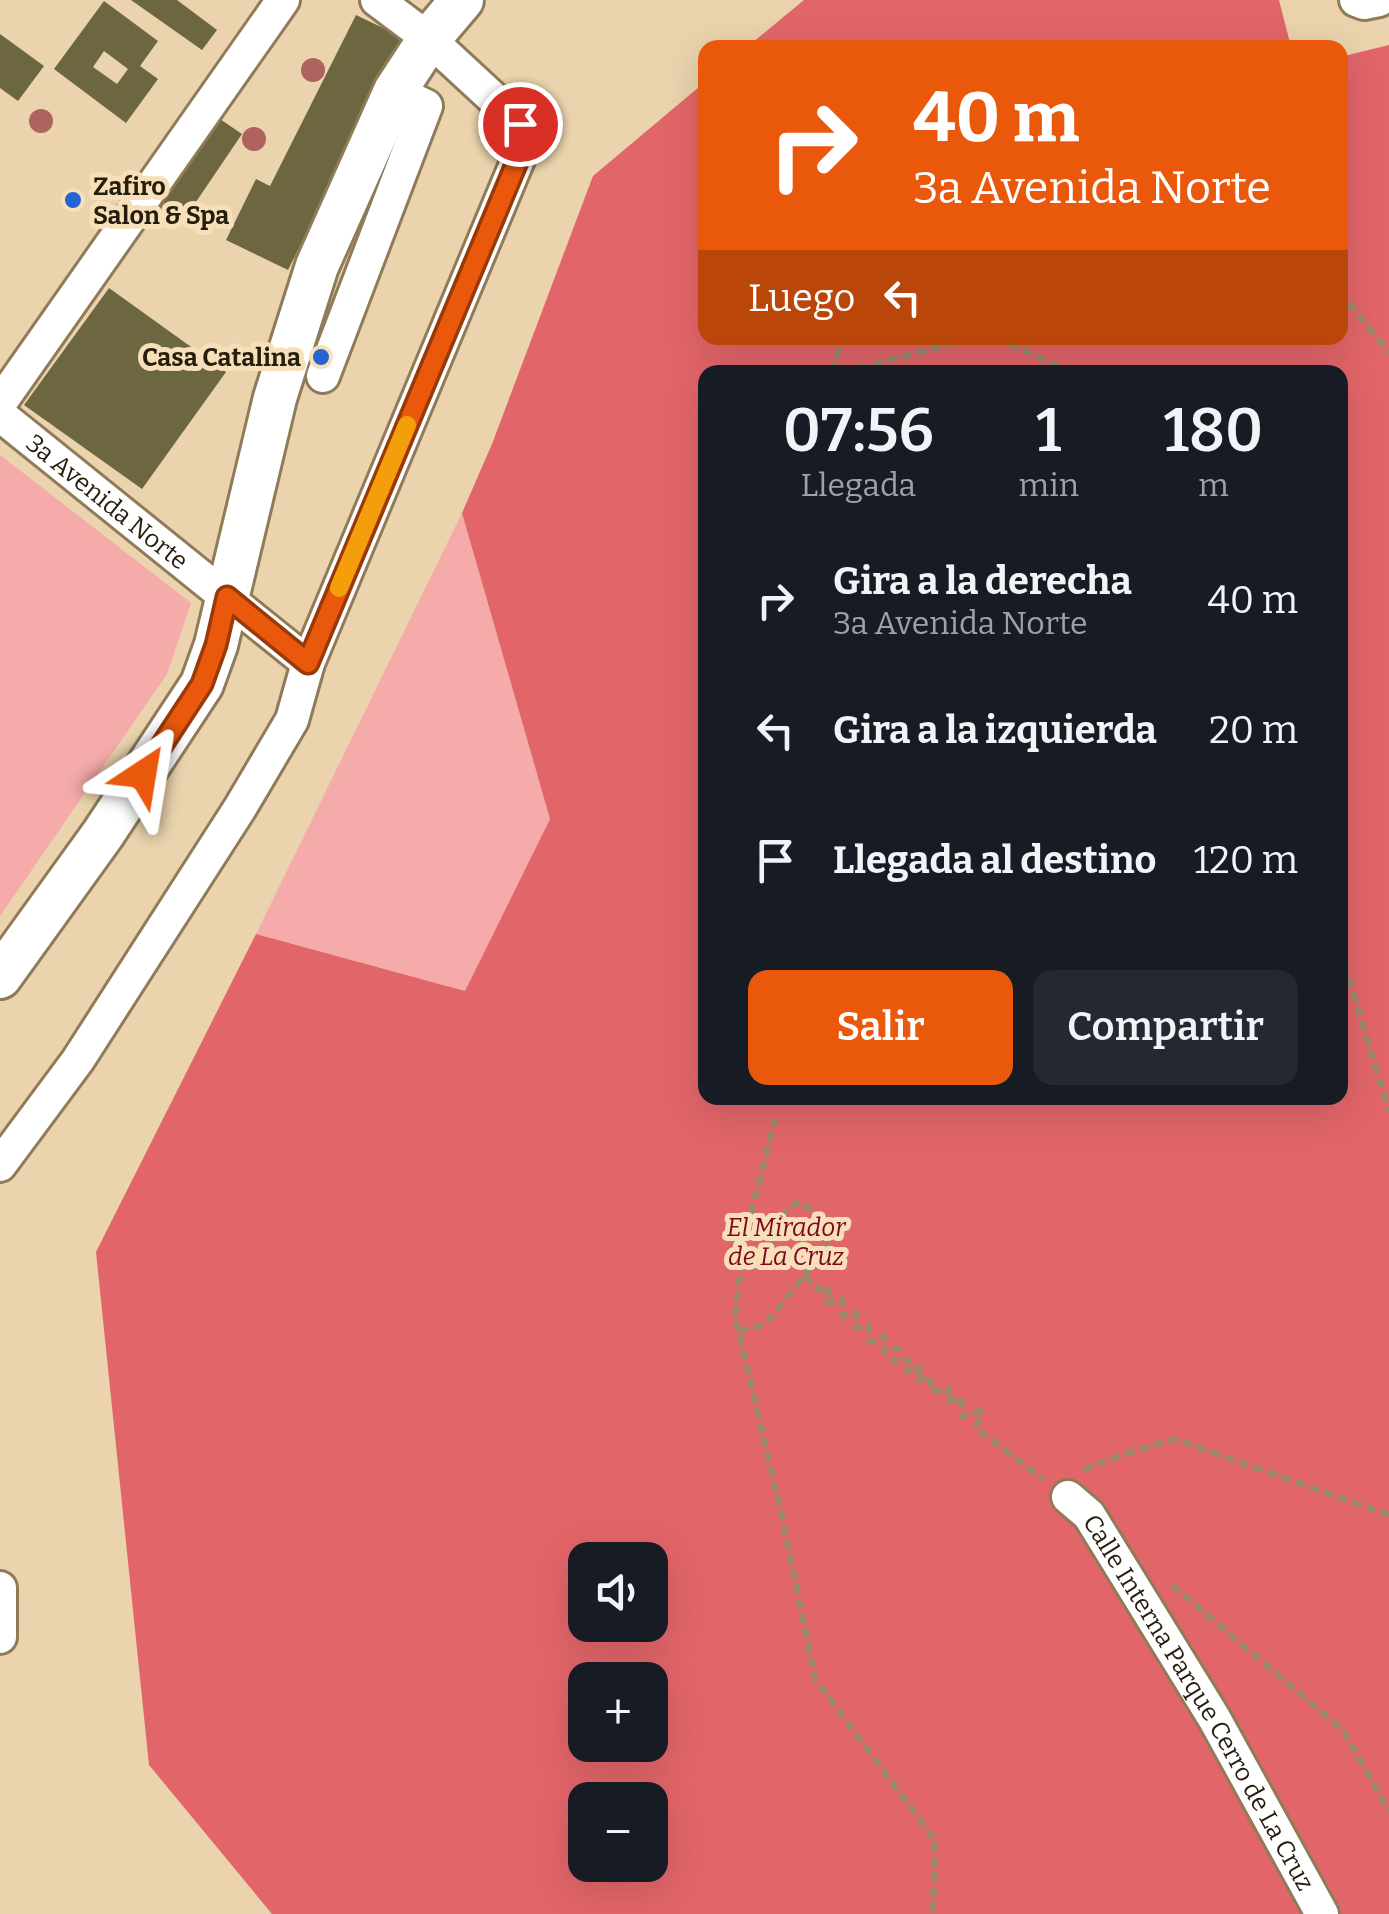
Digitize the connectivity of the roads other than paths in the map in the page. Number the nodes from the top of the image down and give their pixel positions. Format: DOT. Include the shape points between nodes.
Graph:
graph roads {
  1 [pos="283,0"];
  2 [pos="377,0"];
  3 [pos="462,0"];
  4 [pos="1356,0"];
  5 [pos="1379,0"];
  6 [pos="442,52"];
  7 [pos="410,98"];
  8 [pos="324,376"];
  9 [pos="0,403"];
  10 [pos="0,415"];
  11 [pos="227,597"];
  12 [pos="308,663"];
  13 [pos="0,977"];
  14 [pos="0,1166"];
  15 [pos="1066,1496"];
  16 [pos="0,1588"];
  17 [pos="0,1637"];
  18 [pos="1322,1914"];
  1 -- 9 [label="street"];
  2 -- 6 [label="street"];
  3 -- 6 [label="main road"];
  4 -- 5 [label="street"];
  6 -- 7 [label="main road"];
  6 -- 12 [label="street" via="527,138"];
  7 -- 8 [label="street"];
  7 -- 11 [label="main road" via="317,266 275,398"];
  10 -- 11 [label="street, 3a Avenida Norte"];
  11 -- 12 [label="street, 3a Avenida Norte"];
  11 -- 13 [label="main road" via="202,684"];
  12 -- 14 [label="street" via="292,720 240,808 78,1060"];
  15 -- 18 [label="street, Calle Interna Parque Cerro de La Cruz" via="1089,1515 1214,1718"];
  16 -- 17 [label="street"];
}
